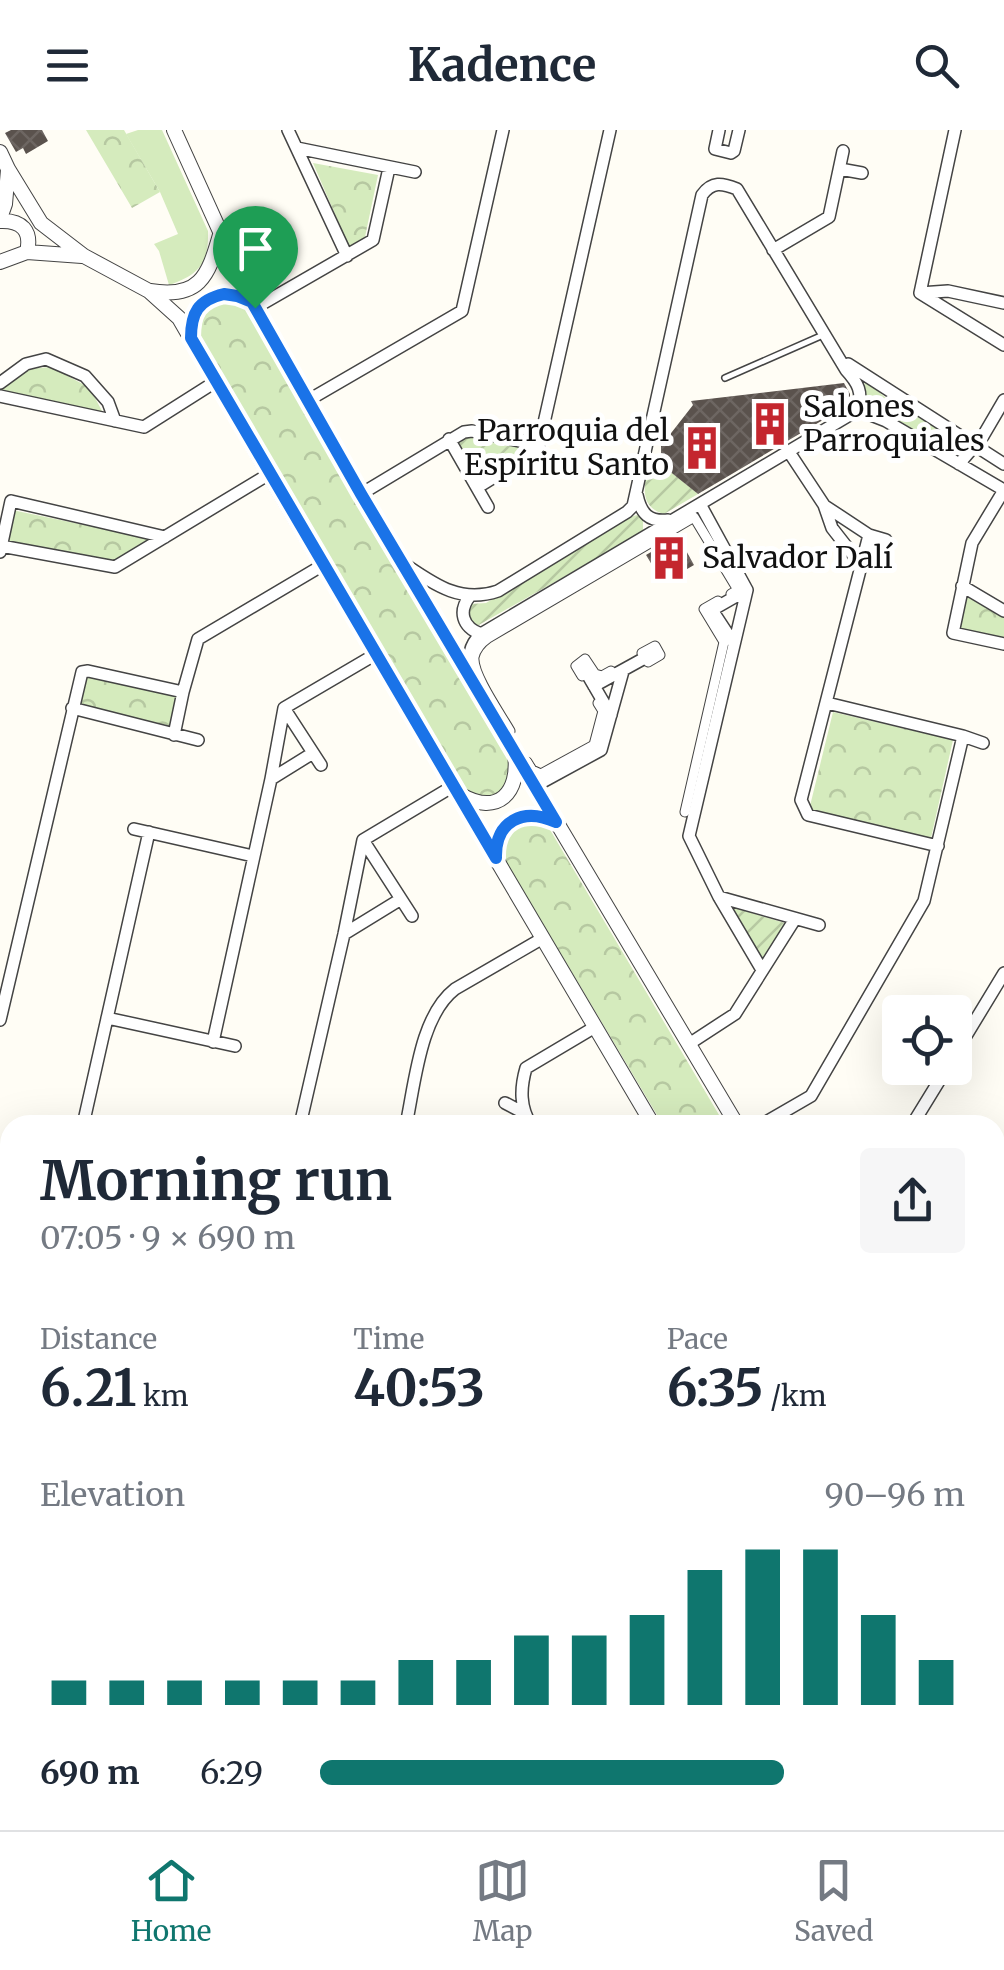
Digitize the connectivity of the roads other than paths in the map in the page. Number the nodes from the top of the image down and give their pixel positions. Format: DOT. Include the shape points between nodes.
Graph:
graph roads {
  1 [pos="174,130"];
  2 [pos="503,130"];
  3 [pos="610,130"];
  4 [pos="719,130"];
  5 [pos="739,130"];
  6 [pos="956,130"];
  7 [pos="290,132"];
  8 [pos="297,148"];
  9 [pos="843,151"];
  10 [pos="0,152"];
  11 [pos="389,168"];
  12 [pos="840,169"];
  13 [pos="8,170"];
  14 [pos="414,172"];
  15 [pos="862,172"];
  16 [pos="0,220"];
  17 [pos="220,235"];
  18 [pos="773,250"];
  19 [pos="27,252"];
  20 [pos="84,256"];
  21 [pos="347,256"];
  22 [pos="0,262"];
  23 [pos="149,290"];
  24 [pos="920,294"];
  25 [pos="1004,303"];
  26 [pos="254,305"];
  27 [pos="825,334"];
  28 [pos="191,338"];
  29 [pos="1004,344"];
  30 [pos="842,360"];
  31 [pos="725,378"];
  32 [pos="215,382"];
  33 [pos="0,383"];
  34 [pos="0,396"];
  35 [pos="1004,400"];
  36 [pos="308,401"];
  37 [pos="858,410"];
  38 [pos="115,420"];
  39 [pos="449,439"];
  40 [pos="539,445"];
  41 [pos="974,446"];
  42 [pos="789,452"];
  43 [pos="959,464"];
  44 [pos="1004,464"];
  45 [pos="269,474"];
  46 [pos="478,487"];
  47 [pos="1004,490"];
  48 [pos="637,491"];
  49 [pos="361,494"];
  50 [pos="700,504"];
  51 [pos="824,505"];
  52 [pos="488,507"];
  53 [pos="675,519"];
  54 [pos="869,534"];
  55 [pos="165,538"];
  56 [pos="886,540"];
  57 [pos="1,549"];
  58 [pos="403,563"];
  59 [pos="323,565"];
  60 [pos="861,565"];
  61 [pos="962,586"];
  62 [pos="747,590"];
  63 [pos="470,596"];
  64 [pos="1004,611"];
  65 [pos="481,634"];
  66 [pos="733,642"];
  67 [pos="1004,644"];
  68 [pos="376,654"];
  69 [pos="652,654"];
  70 [pos="583,668"];
  71 [pos="628,671"];
  72 [pos="470,677"];
  73 [pos="594,686"];
  74 [pos="183,692"];
  75 [pos="827,703"];
  76 [pos="72,708"];
  77 [pos="284,708"];
  78 [pos="612,714"];
  79 [pos="174,735"];
  80 [pos="963,736"];
  81 [pos="198,740"];
  82 [pos="983,743"];
  83 [pos="514,750"];
  84 [pos="314,753"];
  85 [pos="321,765"];
  86 [pos="271,779"];
  87 [pos="535,786"];
  88 [pos="457,790"];
  89 [pos="685,812"];
  90 [pos="556,822"];
  91 [pos="134,829"];
  92 [pos="149,832"];
  93 [pos="363,840"];
  94 [pos="938,846"];
  95 [pos="253,856"];
  96 [pos="496,858"];
  97 [pos="719,897"];
  98 [pos="401,899"];
  99 [pos="412,916"];
  100 [pos="795,919"];
  101 [pos="820,925"];
  102 [pos="344,934"];
  103 [pos="542,938"];
  104 [pos="762,970"];
  105 [pos="1004,973"];
  106 [pos="107,1018"];
  107 [pos="0,1020"];
  108 [pos="972,1026"];
  109 [pos="595,1027"];
  110 [pos="213,1042"];
  111 [pos="689,1044"];
  112 [pos="235,1046"];
  113 [pos="937,1085"];
  114 [pos="505,1103"];
  115 [pos="524,1113"];
  116 [pos="85,1115"];
  117 [pos="302,1115"];
  118 [pos="408,1115"];
  119 [pos="647,1115"];
  120 [pos="730,1115"];
  121 [pos="778,1115"];
  122 [pos="918,1115"];
  1 -- 17 [label="street"];
  2 -- 36 [label="street" via="462,311"];
  3 -- 40 [label="street"];
  4 -- 5 [label="street" via="715,149 730,153"];
  6 -- 24 [label="street"];
  7 -- 8 [label="street"];
  8 -- 11 [label="street"];
  8 -- 21 [label="street"];
  9 -- 12 [label="street"];
  10 -- 13 [label="street"];
  11 -- 14 [label="street"];
  11 -- 21 [label="street" via="374,238"];
  12 -- 15 [label="street"];
  12 -- 18 [label="street" via="827,219"];
  13 -- 16 [label="street"];
  13 -- 20 [label="street" via="41,223"];
  16 -- 19 [label="street" via="26,232"];
  17 -- 23 [label="street" via="202,280 166,294"];
  17 -- 26 [label="street"];
  18 -- 27 [label="street"];
  18 -- 48 [label="street" via="737,189 707,188"];
  19 -- 20 [label="street"];
  19 -- 22 [label="street"];
  20 -- 23 [label="street"];
  21 -- 26 [label="street"];
  23 -- 28 [label="street"];
  24 -- 25 [label="street"];
  24 -- 29 [label="street"];
  26 -- 28 [label="street" via="224,294 201,303"];
  26 -- 36 [label="street"];
  27 -- 30 [label="street"];
  27 -- 31 [label="lane"];
  28 -- 32 [label="street"];
  30 -- 37 [label="street" via="858,383"];
  30 -- 41 [label="street"];
  32 -- 38 [label="street" via="144,427"];
  32 -- 45 [label="street"];
  33 -- 38 [label="street" via="46,359 84,376"];
  34 -- 38 [label="street"];
  35 -- 41 [label="street"];
  36 -- 49 [label="street"];
  37 -- 42 [label="street"];
  37 -- 43 [label="street"];
  39 -- 40 [label="street" via="468,431"];
  39 -- 46 [label="street"];
  39 -- 49 [label="street"];
  40 -- 46 [label="street"];
  41 -- 43 [label="street"];
  41 -- 44 [label="street"];
  42 -- 50 [label="street"];
  42 -- 51 [label="street"];
  43 -- 47 [label="street"];
  45 -- 55 [label="street"];
  45 -- 59 [label="street"];
  46 -- 52 [label="street"];
  47 -- 61 [label="street" via="972,543"];
  48 -- 53 [label="street" via="640,508 652,520"];
  48 -- 63 [label="street" via="633,506 619,517 498,591"];
  49 -- 58 [label="street"];
  50 -- 53 [label="street"];
  50 -- 62 [label="street"];
  51 -- 54 [label="street"];
  51 -- 60 [label="street" via="832,528"];
  53 -- 65 [label="street"];
  54 -- 56 [label="street"];
  54 -- 60 [label="street"];
  55 -- 57 [label="street" via="112,567"];
  55 -- 57 [label="street" via="11,501"];
  58 -- 63 [label="street" via="438,586"];
  58 -- 72 [label="street"];
  59 -- 68 [label="street"];
  59 -- 74 [label="street" via="198,639"];
  60 -- 75 [label="street"];
  61 -- 64 [label="street"];
  61 -- 67 [label="street" via="953,633"];
  62 -- 66 [label="street"];
  62 -- 66 [label="street" via="712,610"];
  63 -- 65 [label="street" via="462,612"];
  65 -- 72 [label="street" via="469,652"];
  66 -- 97 [label="street" via="689,836"];
  68 -- 77 [label="street"];
  68 -- 88 [label="street"];
  69 -- 71 [label="street"];
  70 -- 73 [label="street"];
  71 -- 73 [label="street"];
  71 -- 78 [label="street"];
  71 -- 89 [label="street" via="660,656 654,646 602,676 586,659 576,666 602,711 594,745 542,774 523,755 474,668 474,655 488,638 694,517 738,590 704,609 724,642"];
  72 -- 83 [label="street"];
  73 -- 78 [label="street"];
  74 -- 76 [label="street" via="86,670"];
  74 -- 79 [label="street"];
  75 -- 80 [label="street"];
  75 -- 94 [label="street" via="801,800 808,815"];
  76 -- 79 [label="street"];
  76 -- 107 [label="street"];
  77 -- 84 [label="street"];
  77 -- 86 [label="street"];
  78 -- 87 [label="street" via="601,750"];
  79 -- 81 [label="street"];
  80 -- 82 [label="street"];
  80 -- 94 [label="street"];
  83 -- 87 [label="street"];
  83 -- 88 [label="street" via="515,782 504,797 476,802"];
  84 -- 85 [label="street"];
  84 -- 86 [label="street"];
  86 -- 95 [label="street"];
  87 -- 90 [label="street"];
  88 -- 93 [label="street"];
  88 -- 96 [label="street"];
  90 -- 96 [label="street" via="537,815 516,819 499,833"];
  90 -- 111 [label="street"];
  91 -- 92 [label="street"];
  92 -- 95 [label="street"];
  92 -- 106 [label="street"];
  93 -- 98 [label="street"];
  93 -- 102 [label="street"];
  94 -- 121 [label="street" via="924,901 811,1096"];
  95 -- 110 [label="street"];
  96 -- 103 [label="street"];
  97 -- 100 [label="street"];
  97 -- 104 [label="street"];
  98 -- 99 [label="street"];
  98 -- 102 [label="street"];
  100 -- 101 [label="street"];
  100 -- 104 [label="street"];
  102 -- 117 [label="street"];
  103 -- 109 [label="street"];
  103 -- 118 [label="street" via="454,989 437,1007"];
  104 -- 111 [label="street" via="735,1014"];
  105 -- 108 [label="street"];
  106 -- 110 [label="street"];
  106 -- 116 [label="street"];
  109 -- 115 [label="street" via="526,1068"];
  109 -- 119 [label="street"];
  110 -- 112 [label="street"];
  111 -- 120 [label="street"];
  113 -- 122 [label="street"];
  114 -- 115 [label="street"];
}
